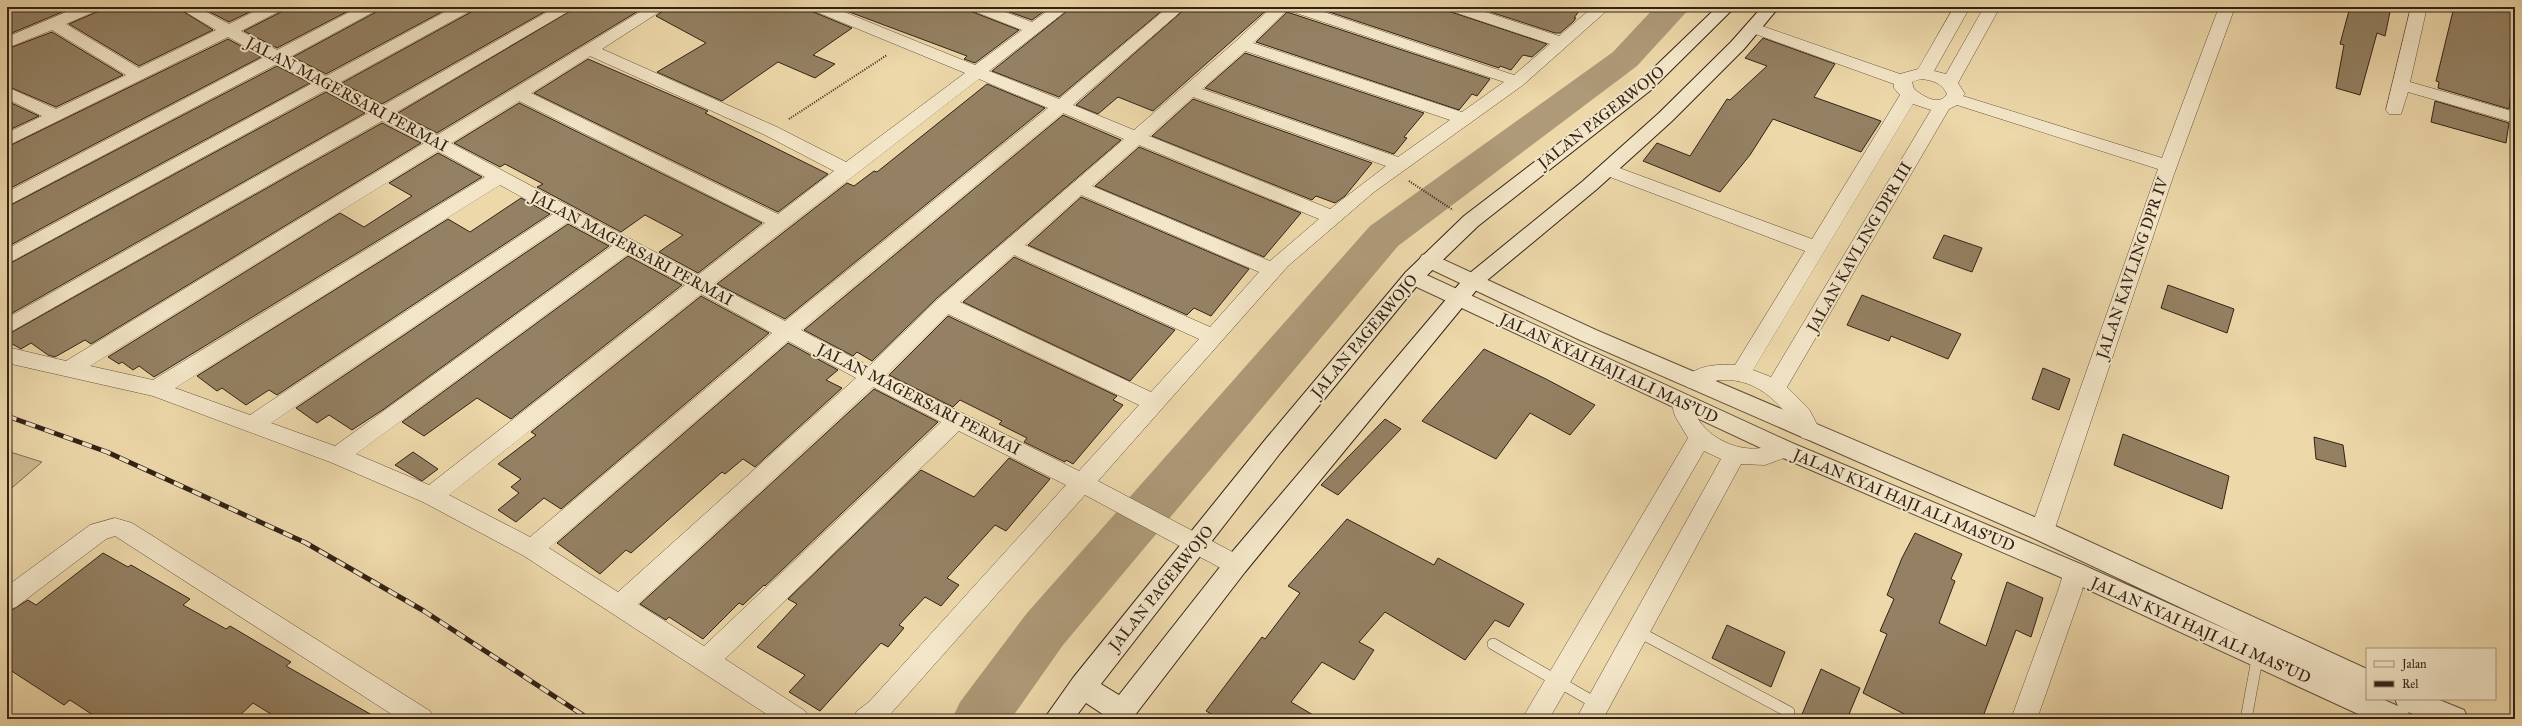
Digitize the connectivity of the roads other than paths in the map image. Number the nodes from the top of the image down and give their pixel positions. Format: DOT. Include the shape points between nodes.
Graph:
graph roads {
  1 [pos="92,7"];
  2 [pos="185,7"];
  3 [pos="276,7"];
  4 [pos="370,7"];
  5 [pos="466,7"];
  6 [pos="568,7"];
  7 [pos="659,7"];
  8 [pos="818,7"];
  9 [pos="977,7"];
  10 [pos="1064,7"];
  11 [pos="1178,7"];
  12 [pos="1282,7"];
  13 [pos="1293,7"];
  14 [pos="1454,7"];
  15 [pos="1603,7"];
  16 [pos="1727,7"];
  17 [pos="1771,7"];
  18 [pos="1962,7"];
  19 [pos="1992,7"];
  20 [pos="2227,7"];
  21 [pos="2419,7"];
  22 [pos="54,24"];
  23 [pos="1753,28"];
  24 [pos="1035,29"];
  25 [pos="230,31"];
  26 [pos="11,36"];
  27 [pos="1562,43"];
  28 [pos="1242,45"];
  29 [pos="590,50"];
  30 [pos="276,57"];
  31 [pos="976,73"];
  32 [pos="1924,74"];
  33 [pos="138,75"];
  34 [pos="1517,81"];
  35 [pos="324,83"];
  36 [pos="2400,84"];
  37 [pos="1906,88"];
  38 [pos="1189,90"];
  39 [pos="7,92"];
  40 [pos="519,94"];
  41 [pos="1949,95"];
  42 [pos="1062,106"];
  43 [pos="2395,110"];
  44 [pos="382,113"];
  45 [pos="56,116"];
  46 [pos="2515,118"];
  47 [pos="1464,119"];
  48 [pos="1136,137"];
  49 [pos="7,140"];
  50 [pos="437,144"];
  51 [pos="1400,164"];
  52 [pos="2168,166"];
  53 [pos="847,170"];
  54 [pos="1608,170"];
  55 [pos="500,176"];
  56 [pos="1079,187"];
  57 [pos="7,200"];
  58 [pos="568,213"];
  59 [pos="1332,217"];
  60 [pos="779,222"];
  61 [pos="627,245"];
  62 [pos="1011,246"];
  63 [pos="1816,248"];
  64 [pos="7,257"];
  65 [pos="1429,260"];
  66 [pos="1272,270"];
  67 [pos="1412,277"];
  68 [pos="699,284"];
  69 [pos="1465,290"];
  70 [pos="945,304"];
  71 [pos="7,327"];
  72 [pos="788,330"];
  73 [pos="1212,337"];
  74 [pos="7,355"];
  75 [pos="67,370"];
  76 [pos="1740,374"];
  77 [pos="871,377"];
  78 [pos="1695,381"];
  79 [pos="156,389"];
  80 [pos="1775,390"];
  81 [pos="1153,402"];
  82 [pos="1682,402"];
  83 [pos="957,420"];
  84 [pos="253,424"];
  85 [pos="1810,432"];
  86 [pos="1700,438"];
  87 [pos="1784,448"];
  88 [pos="1735,455"];
  89 [pos="338,456"];
  90 [pos="1082,483"];
  91 [pos="431,496"];
  92 [pos="2042,531"];
  93 [pos="1189,540"];
  94 [pos="532,549"];
  95 [pos="1236,565"];
  96 [pos="2074,572"];
  97 [pos="7,600"];
  98 [pos="620,605"];
  99 [pos="1638,631"];
  100 [pos="1493,644"];
  101 [pos="2261,646"];
  102 [pos="706,661"];
  103 [pos="1557,682"];
  104 [pos="2366,682"];
  105 [pos="1082,686"];
  106 [pos="2410,700"];
  107 [pos="1593,711"];
  108 [pos="1789,712"];
  109 [pos="1119,715"];
  110 [pos="421,719"];
  111 [pos="796,719"];
  112 [pos="866,719"];
  113 [pos="1058,719"];
  114 [pos="1535,719"];
  115 [pos="2024,719"];
  116 [pos="2246,719"];
  117 [pos="2398,719"];
  118 [pos="2454,719"];
  1 -- 22 [label="street"];
  2 -- 25 [label="street, JALAN MAGERSARI PERMAI"];
  3 -- 25 [label="street"];
  4 -- 30 [label="street"];
  5 -- 35 [label="street"];
  6 -- 44 [label="street"];
  7 -- 29 [label="street"];
  8 -- 31 [label="street"];
  9 -- 24 [label="street"];
  10 -- 24 [label="street"];
  11 -- 42 [label="street"];
  12 -- 28 [label="street"];
  13 -- 34 [label="street"];
  14 -- 27 [label="street"];
  15 -- 27 [label="street"];
  16 -- 65 [label="main road, JALAN PAGERWOJO" via="1645,86 1471,221"];
  17 -- 23 [label="main road"];
  18 -- 32 [label="street"];
  19 -- 41 [label="street, JALAN KAVLING DPR III"];
  20 -- 52 [label="street, JALAN KAVLING DPR IV"];
  21 -- 36 [label="street"];
  22 -- 26 [label="street"];
  22 -- 33 [label="street"];
  23 -- 37 [label="street"];
  23 -- 54 [label="main road" via="1719,65"];
  24 -- 31 [label="street"];
  25 -- 30 [label="street, JALAN MAGERSARI PERMAI"];
  25 -- 33 [label="street"];
  27 -- 34 [label="street"];
  28 -- 38 [label="street"];
  28 -- 47 [label="street"];
  29 -- 40 [label="street"];
  29 -- 53 [label="street" via="771,131"];
  30 -- 35 [label="street, JALAN MAGERSARI PERMAI"];
  30 -- 57 [label="street"];
  31 -- 42 [label="street"];
  31 -- 53 [label="street"];
  32 -- 37 [label="street" via="1908,76"];
  32 -- 41 [label="street" via="1942,79"];
  33 -- 45 [label="street"];
  34 -- 47 [label="street"];
  35 -- 44 [label="street, JALAN MAGERSARI PERMAI"];
  35 -- 64 [label="street"];
  36 -- 43 [label="street"];
  36 -- 46 [label="street"];
  37 -- 41 [label="street" via="1925,103"];
  37 -- 63 [label="street"];
  38 -- 48 [label="street"];
  38 -- 51 [label="street"];
  39 -- 45 [label="street"];
  40 -- 50 [label="street"];
  40 -- 60 [label="street"];
  41 -- 52 [label="street"];
  41 -- 80 [label="street, JALAN KAVLING DPR III"];
  42 -- 48 [label="street"];
  42 -- 72 [label="street"];
  44 -- 50 [label="street, JALAN MAGERSARI PERMAI"];
  44 -- 71 [label="street"];
  45 -- 49 [label="street"];
  47 -- 51 [label="street"];
  48 -- 56 [label="street"];
  48 -- 59 [label="street"];
  50 -- 55 [label="street, JALAN MAGERSARI PERMAI"];
  50 -- 75 [label="street"];
  51 -- 59 [label="street"];
  52 -- 92 [label="street, JALAN KAVLING DPR IV"];
  53 -- 60 [label="street"];
  54 -- 63 [label="street"];
  54 -- 69 [label="main road"];
  55 -- 58 [label="street, JALAN MAGERSARI PERMAI"];
  55 -- 79 [label="street"];
  56 -- 62 [label="street"];
  56 -- 66 [label="street"];
  58 -- 61 [label="street, JALAN MAGERSARI PERMAI"];
  58 -- 84 [label="street"];
  59 -- 66 [label="street"];
  60 -- 68 [label="street"];
  61 -- 68 [label="street, JALAN MAGERSARI PERMAI"];
  61 -- 89 [label="street"];
  62 -- 70 [label="street"];
  62 -- 73 [label="street"];
  63 -- 76 [label="street"];
  65 -- 67 [label="main road, JALAN PAGERWOJO"];
  65 -- 69 [label="main road, JALAN KYAI HAJI ALI MAS'UD"];
  66 -- 73 [label="street"];
  67 -- 69 [label="main road, JALAN KYAI HAJI ALI MAS'UD"];
  67 -- 93 [label="main road, JALAN PAGERWOJO" via="1273,446"];
  68 -- 72 [label="street, JALAN MAGERSARI PERMAI"];
  68 -- 91 [label="street"];
  69 -- 78 [label="main road, JALAN KYAI HAJI ALI MAS'UD"];
  69 -- 82 [label="main road, JALAN KYAI HAJI ALI MAS'UD"];
  69 -- 95 [label="main road"];
  70 -- 77 [label="street"];
  70 -- 81 [label="street"];
  72 -- 77 [label="street, JALAN MAGERSARI PERMAI"];
  72 -- 94 [label="street"];
  73 -- 81 [label="street"];
  74 -- 75 [label="street"];
  75 -- 79 [label="street"];
  76 -- 78 [label="street" via="1712,373 1703,375"];
  76 -- 80 [label="street" via="1757,379"];
  77 -- 83 [label="street, JALAN MAGERSARI PERMAI"];
  77 -- 98 [label="street"];
  78 -- 85 [label="main road, JALAN KYAI HAJI ALI MAS'UD"];
  79 -- 84 [label="street"];
  80 -- 85 [label="street" via="1801,413"];
  81 -- 90 [label="street"];
  82 -- 86 [label="street" via="1683,414 1689,427"];
  82 -- 87 [label="main road, JALAN KYAI HAJI ALI MAS'UD"];
  83 -- 90 [label="street, JALAN MAGERSARI PERMAI"];
  83 -- 102 [label="street"];
  84 -- 89 [label="street"];
  85 -- 92 [label="main road, JALAN KYAI HAJI ALI MAS'UD"];
  86 -- 88 [label="street" via="1716,449"];
  86 -- 103 [label="street"];
  87 -- 88 [label="street" via="1766,456"];
  87 -- 96 [label="main road, JALAN KYAI HAJI ALI MAS'UD"];
  88 -- 99 [label="street"];
  89 -- 91 [label="street"];
  90 -- 93 [label="street, JALAN MAGERSARI PERMAI"];
  90 -- 112 [label="street" via="878,710"];
  91 -- 94 [label="street"];
  92 -- 101 [label="main road, JALAN KYAI HAJI ALI MAS'UD"];
  93 -- 95 [label="street, JALAN MAGERSARI PERMAI"];
  93 -- 105 [label="main road, JALAN PAGERWOJO"];
  94 -- 98 [label="street"];
  95 -- 109 [label="main road"];
  96 -- 101 [label="main road, JALAN KYAI HAJI ALI MAS'UD"];
  96 -- 115 [label="street" via="2067,599"];
  97 -- 110 [label="street" via="98,532 115,528 124,530"];
  98 -- 102 [label="street"];
  99 -- 107 [label="street"];
  99 -- 108 [label="lane"];
  100 -- 103 [label="lane"];
  101 -- 104 [label="main road, JALAN KYAI HAJI ALI MAS'UD"];
  101 -- 116 [label="lane"];
  101 -- 117 [label="main road, JALAN KYAI HAJI ALI MAS'UD"];
  102 -- 111 [label="street"];
  103 -- 107 [label="lane"];
  103 -- 114 [label="street"];
  105 -- 109 [label="main road"];
  105 -- 113 [label="main road, JALAN PAGERWOJO"];
  106 -- 118 [label="main road"];
}
